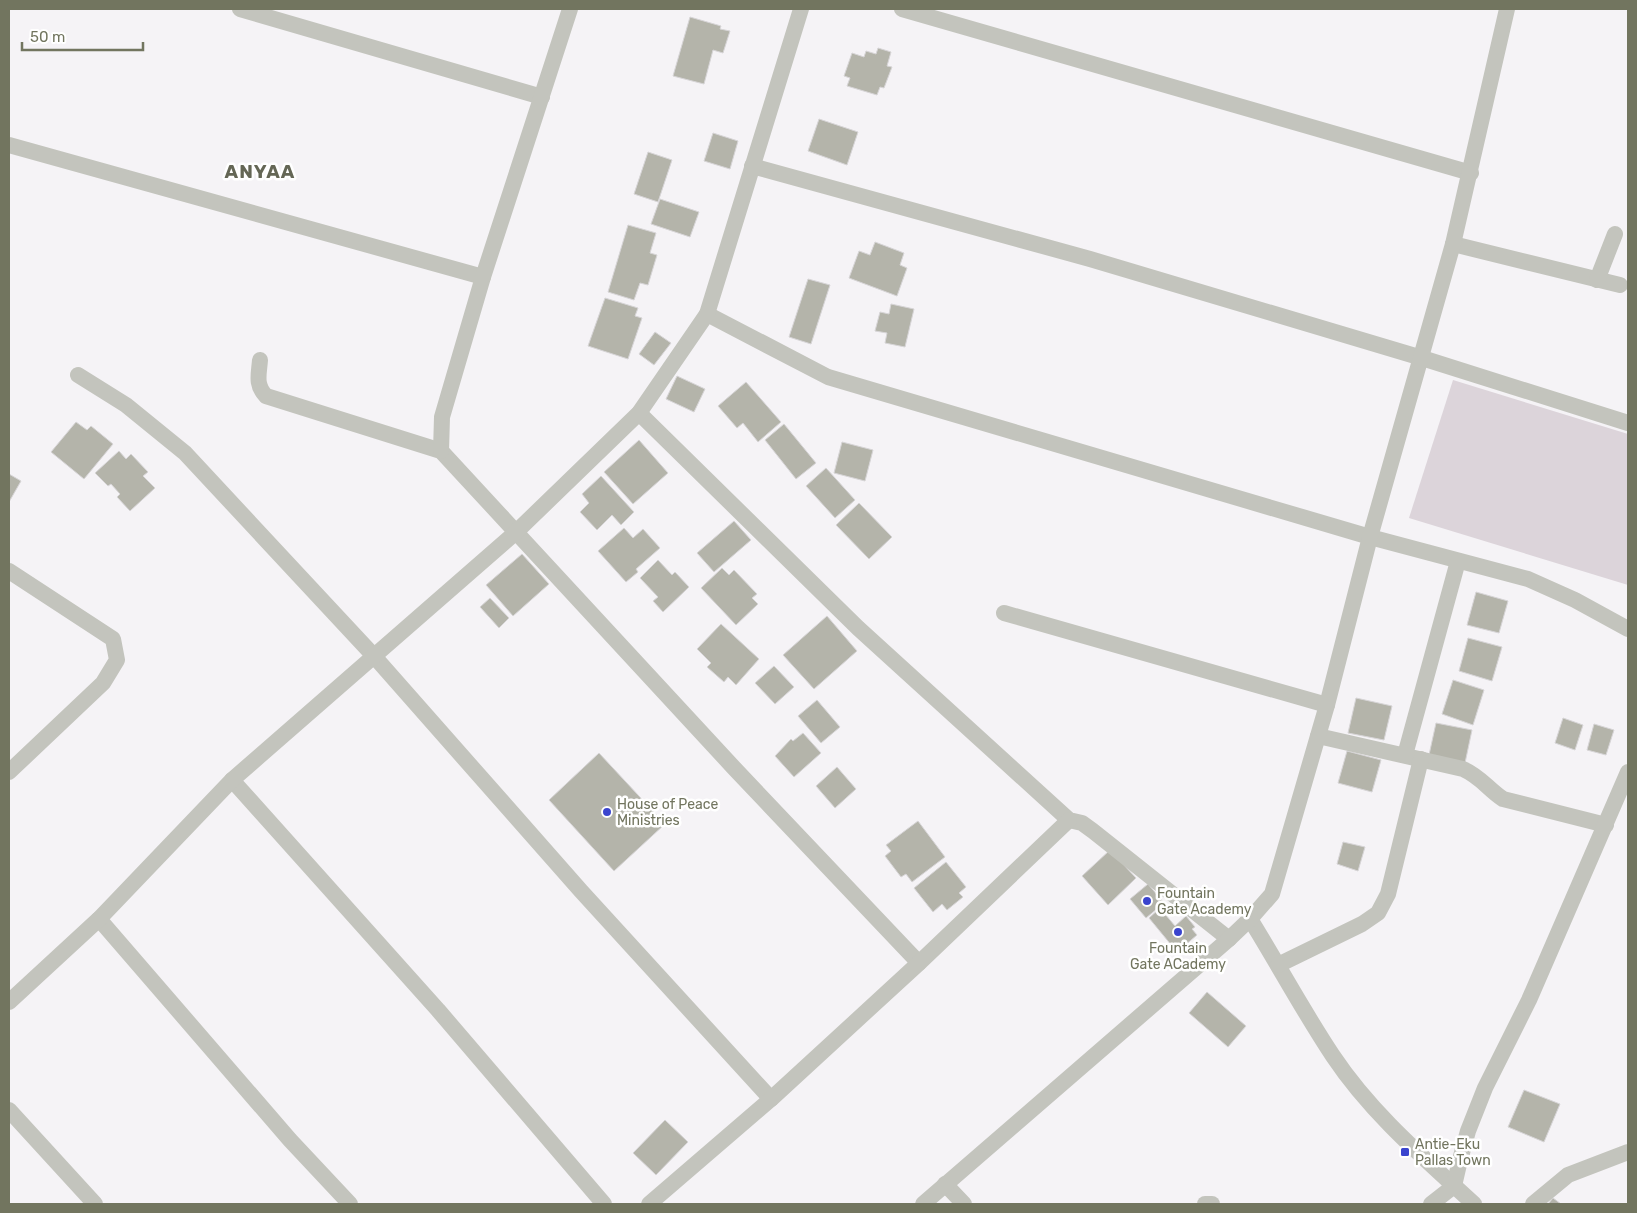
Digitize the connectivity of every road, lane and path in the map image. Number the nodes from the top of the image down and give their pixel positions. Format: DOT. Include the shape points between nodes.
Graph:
graph roads {
  1 [pos="240,9"];
  2 [pos="570,9"];
  3 [pos="801,9"];
  4 [pos="902,9"];
  5 [pos="1507,9"];
  6 [pos="542,98"];
  7 [pos="9,145"];
  8 [pos="752,166"];
  9 [pos="1471,172"];
  10 [pos="1615,234"];
  11 [pos="1453,244"];
  12 [pos="483,277"];
  13 [pos="1597,280"];
  14 [pos="1620,285"];
  15 [pos="707,314"];
  16 [pos="1422,358"];
  17 [pos="260,360"];
  18 [pos="78,375"];
  19 [pos="639,413"];
  20 [pos="1628,424"];
  21 [pos="441,451"];
  22 [pos="515,532"];
  23 [pos="1370,537"];
  24 [pos="1458,561"];
  25 [pos="9,571"];
  26 [pos="1004,612"];
  27 [pos="1628,629"];
  28 [pos="373,655"];
  29 [pos="1327,705"];
  30 [pos="1318,736"];
  31 [pos="1413,757"];
  32 [pos="9,772"];
  33 [pos="1628,772"];
  34 [pos="232,780"];
  35 [pos="1069,820"];
  36 [pos="1606,825"];
  37 [pos="99,919"];
  38 [pos="1250,919"];
  39 [pos="1229,939"];
  40 [pos="918,963"];
  41 [pos="1278,965"];
  42 [pos="9,1002"];
  43 [pos="771,1099"];
  44 [pos="9,1110"];
  45 [pos="1628,1152"];
  46 [pos="945,1184"];
  47 [pos="1454,1186"];
  48 [pos="95,1204"];
  49 [pos="350,1204"];
  50 [pos="604,1204"];
  51 [pos="649,1204"];
  52 [pos="923,1204"];
  53 [pos="964,1204"];
  54 [pos="1205,1204"];
  55 [pos="1212,1204"];
  56 [pos="1431,1204"];
  57 [pos="1474,1204"];
  58 [pos="1533,1204"];
  1 -- 6 [label="street"];
  2 -- 6 [label="street"];
  3 -- 8 [label="street"];
  4 -- 9 [label="street"];
  5 -- 9 [label="street"];
  6 -- 12 [label="street"];
  7 -- 12 [label="street"];
  8 -- 15 [label="street"];
  8 -- 16 [label="street" via="1090,259"];
  9 -- 11 [label="street"];
  10 -- 13 [label="street"];
  11 -- 13 [label="street"];
  11 -- 16 [label="street"];
  12 -- 21 [label="street" via="442,417"];
  13 -- 14 [label="street"];
  15 -- 19 [label="street"];
  15 -- 23 [label="street" via="828,377"];
  16 -- 20 [label="street"];
  16 -- 23 [label="street"];
  17 -- 21 [label="street" via="258,384 266,396"];
  18 -- 28 [label="street" via="126,405 185,453"];
  19 -- 22 [label="street"];
  19 -- 35 [label="street" via="858,628"];
  21 -- 22 [label="street"];
  22 -- 28 [label="street"];
  22 -- 40 [label="street"];
  23 -- 24 [label="street"];
  23 -- 29 [label="street"];
  24 -- 27 [label="street" via="1528,580 1575,600"];
  24 -- 31 [label="street"];
  25 -- 32 [label="street" via="113,639 117,660 103,682"];
  26 -- 29 [label="street"];
  28 -- 34 [label="street"];
  28 -- 43 [label="street" via="581,891"];
  29 -- 30 [label="street"];
  30 -- 31 [label="street"];
  30 -- 38 [label="street" via="1272,894"];
  31 -- 36 [label="street" via="1475,774 1503,798"];
  31 -- 41 [label="street" via="1388,894 1378,913"];
  33 -- 36 [label="street"];
  34 -- 37 [label="street"];
  34 -- 50 [label="street" via="445,1018"];
  35 -- 39 [label="street" via="1094,831"];
  35 -- 40 [label="street"];
  36 -- 47 [label="street" via="1529,1000 1485,1088 1468,1131"];
  37 -- 42 [label="street"];
  37 -- 49 [label="street" via="290,1140"];
  38 -- 39 [label="street"];
  38 -- 41 [label="street"];
  39 -- 46 [label="street"];
  40 -- 43 [label="street"];
  41 -- 47 [label="street" via="1333,1056 1371,1104 1415,1151"];
  43 -- 51 [label="street"];
  44 -- 48 [label="street"];
  45 -- 58 [label="street" via="1568,1175"];
  46 -- 52 [label="street"];
  46 -- 53 [label="street"];
  47 -- 56 [label="street"];
  47 -- 57 [label="street"];
  54 -- 55 [label="street"];
}
